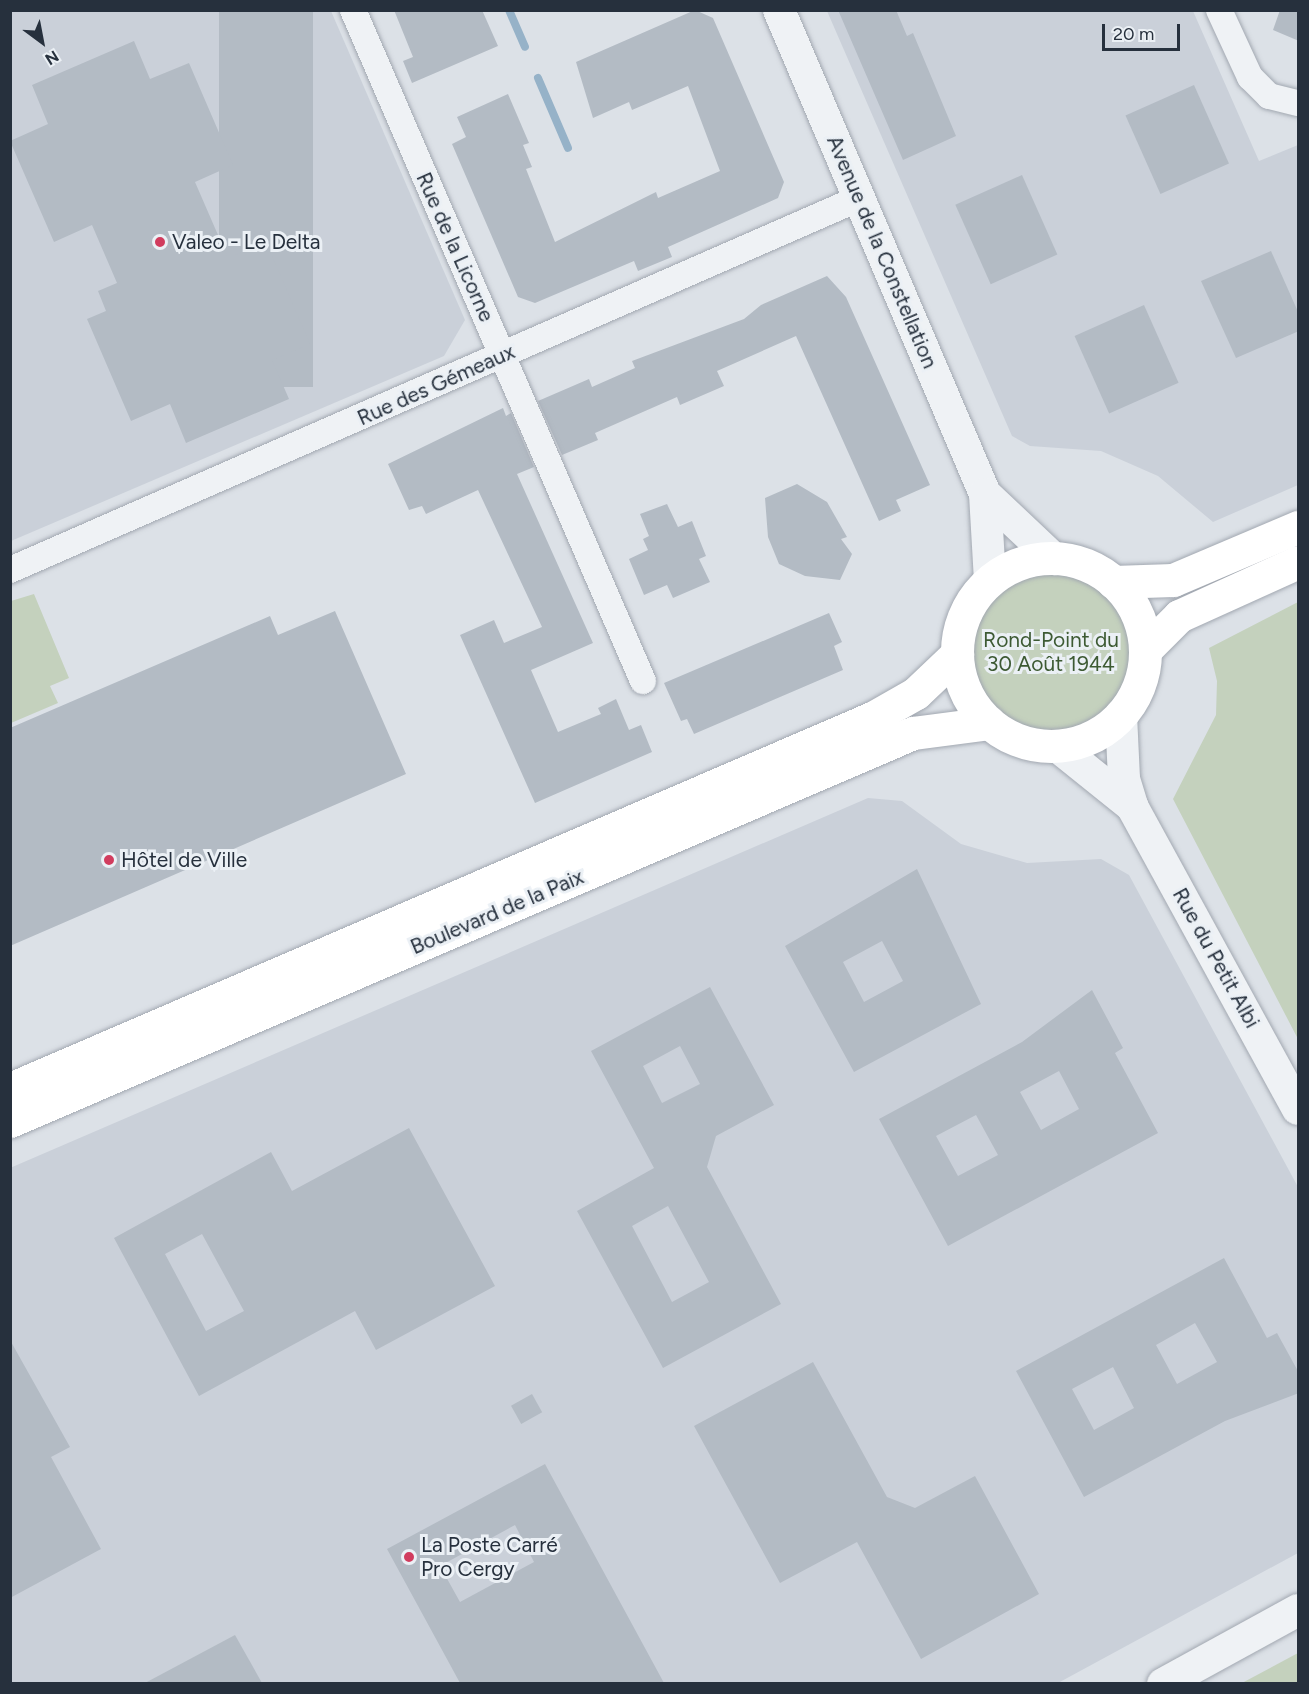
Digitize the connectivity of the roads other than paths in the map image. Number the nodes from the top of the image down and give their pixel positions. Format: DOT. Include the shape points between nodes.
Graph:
graph roads {
  1 [pos="353,10"];
  2 [pos="779,10"];
  3 [pos="1219,10"];
  4 [pos="1299,103"];
  5 [pos="860,198"];
  6 [pos="503,356"];
  7 [pos="985,494"];
  8 [pos="1299,527"];
  9 [pos="1054,559"];
  10 [pos="1299,562"];
  11 [pos="10,570"];
  12 [pos="990,581"];
  13 [pos="1113,582"];
  14 [pos="1145,651"];
  15 [pos="957,654"];
  16 [pos="643,681"];
  17 [pos="1121,715"];
  18 [pos="988,723"];
  19 [pos="1057,746"];
  20 [pos="1133,808"];
  21 [pos="10,1089"];
  22 [pos="1299,1109"];
  23 [pos="10,1121"];
  24 [pos="1299,1610"];
  25 [pos="1163,1683"];
  1 -- 6 [label="street, Rue de la Licorne"];
  2 -- 5 [label="street, Avenue de la Constellation"];
  3 -- 4 [label="street" via="1255,82 1273,98"];
  5 -- 6 [label="street, Rue des Gémeaux"];
  5 -- 7 [label="street, Avenue de la Constellation"];
  6 -- 11 [label="street, Rue des Gémeaux"];
  6 -- 16 [label="street, Rue de la Licorne"];
  7 -- 9 [label="street, Avenue de la Constellation"];
  7 -- 12 [label="street, Avenue de la Constellation"];
  8 -- 13 [label="main road" via="1173,580"];
  9 -- 12 [label="main road" via="1025,562"];
  9 -- 13 [label="main road" via="1092,568"];
  10 -- 14 [label="main road" via="1179,616"];
  12 -- 15 [label="main road" via="965,614"];
  13 -- 14 [label="main road" via="1138,618"];
  14 -- 17 [label="main road" via="1137,690"];
  15 -- 18 [label="main road" via="966,692"];
  15 -- 21 [label="main road, Boulevard de la Paix" via="916,693 874,717"];
  17 -- 19 [label="main road" via="1092,737"];
  17 -- 20 [label="street, Rue du Petit Albi" via="1124,779"];
  18 -- 19 [label="main road" via="1020,741"];
  18 -- 23 [label="main road, Boulevard de la Paix" via="913,733"];
  19 -- 20 [label="street, Rue du Petit Albi"];
  20 -- 22 [label="street, Rue du Petit Albi"];
  24 -- 25 [label="street"];
}
